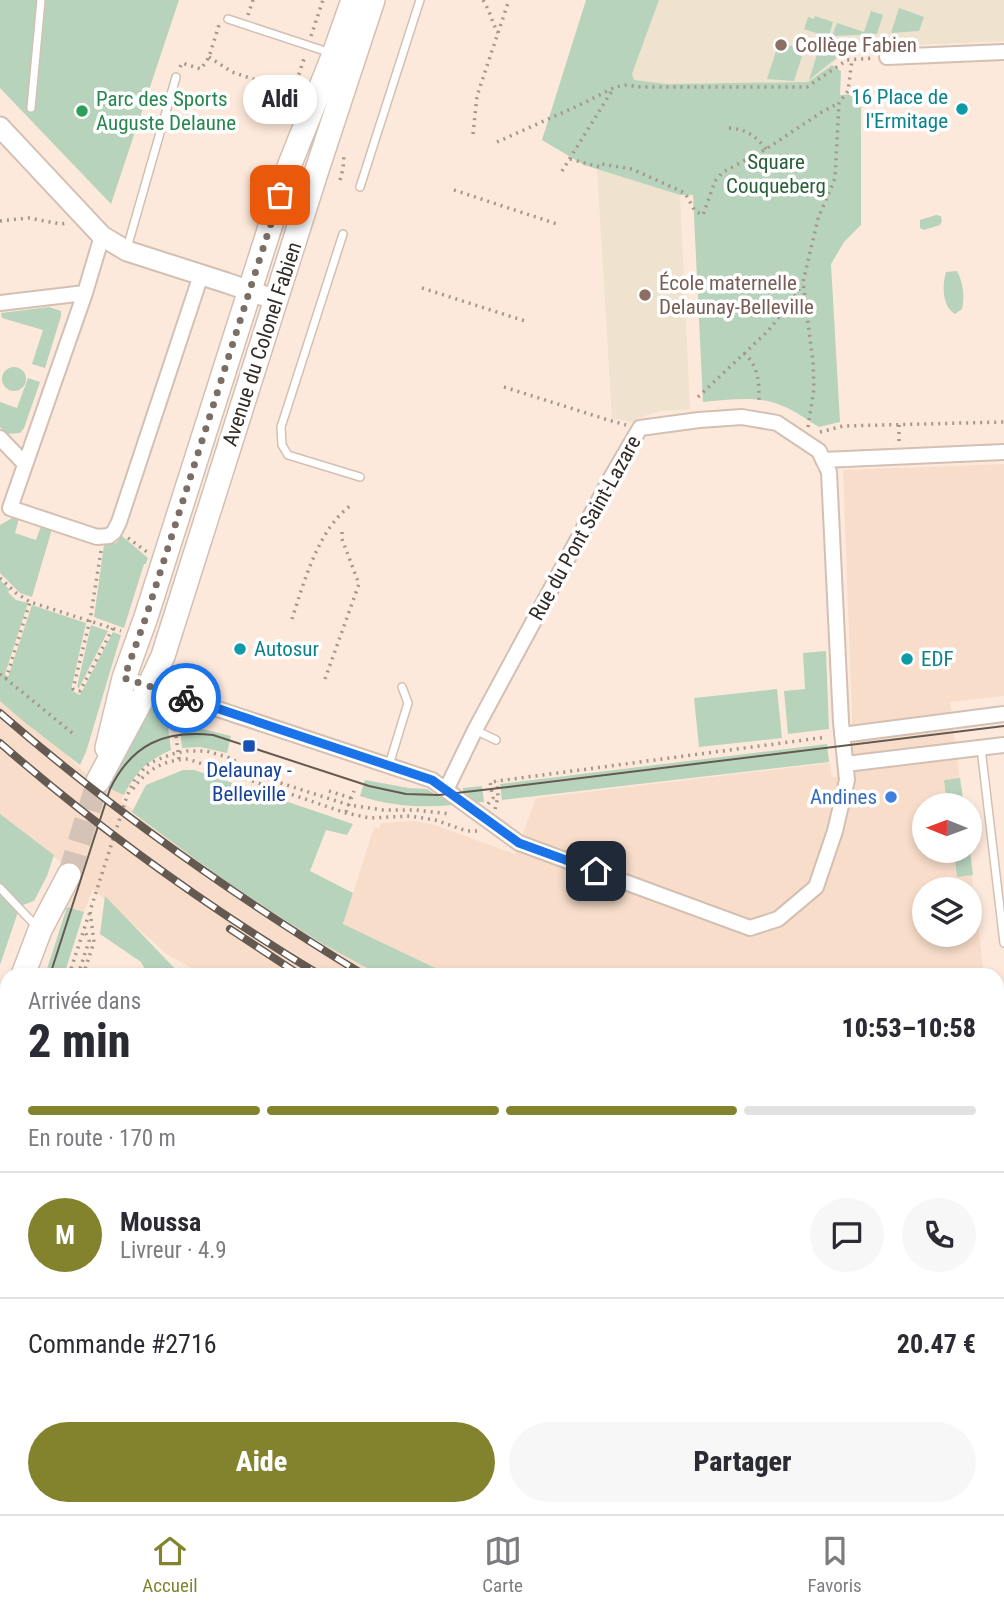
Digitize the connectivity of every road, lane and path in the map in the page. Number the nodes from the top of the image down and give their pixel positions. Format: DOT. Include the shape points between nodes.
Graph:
graph roads {
  1 [pos="41,0"];
  2 [pos="323,0"];
  3 [pos="353,0"];
  4 [pos="373,0"];
  5 [pos="420,0"];
  6 [pos="483,0"];
  7 [pos="509,0"];
  8 [pos="225,18"];
  9 [pos="498,33"];
  10 [pos="308,46"];
  11 [pos="1004,52"];
  12 [pos="334,54"];
  13 [pos="209,57"];
  14 [pos="887,57"];
  15 [pos="852,60"];
  16 [pos="176,77"];
  17 [pos="615,87"];
  18 [pos="839,103"];
  19 [pos="31,108"];
  20 [pos="293,125"];
  21 [pos="0,127"];
  22 [pos="729,128"];
  23 [pos="472,134"];
  24 [pos="497,142"];
  25 [pos="345,144"];
  26 [pos="766,149"];
  27 [pos="570,159"];
  28 [pos="562,171"];
  29 [pos="340,180"];
  30 [pos="360,187"];
  31 [pos="454,190"];
  32 [pos="0,221"];
  33 [pos="88,221"];
  34 [pos="557,224"];
  35 [pos="343,234"];
  36 [pos="102,236"];
  37 [pos="127,251"];
  38 [pos="201,275"];
  39 [pos="803,282"];
  40 [pos="422,288"];
  41 [pos="249,291"];
  42 [pos="85,293"];
  43 [pos="276,300"];
  44 [pos="0,303"];
  45 [pos="525,321"];
  46 [pos="744,353"];
  47 [pos="504,387"];
  48 [pos="698,397"];
  49 [pos="759,420"];
  50 [pos="1004,422"];
  51 [pos="808,426"];
  52 [pos="640,428"];
  53 [pos="0,438"];
  54 [pos="814,447"];
  55 [pos="1004,452"];
  56 [pos="823,460"];
  57 [pos="25,464"];
  58 [pos="360,477"];
  59 [pos="350,506"];
  60 [pos="5,512"];
  61 [pos="115,529"];
  62 [pos="342,530"];
  63 [pos="93,546"];
  64 [pos="163,564"];
  65 [pos="0,578"];
  66 [pos="30,602"];
  67 [pos="292,619"];
  68 [pos="90,620"];
  69 [pos="0,674"];
  70 [pos="124,678"];
  71 [pos="6,679"];
  72 [pos="324,679"];
  73 [pos="149,686"];
  74 [pos="402,687"];
  75 [pos="184,698"];
  76 [pos="1004,715"];
  77 [pos="475,730"];
  78 [pos="842,735"];
  79 [pos="76,736"];
  80 [pos="496,740"];
  81 [pos="1004,745"];
  82 [pos="981,748"];
  83 [pos="178,753"];
  84 [pos="179,759"];
  85 [pos="234,759"];
  86 [pos="244,762"];
  87 [pos="846,764"];
  88 [pos="389,766"];
  89 [pos="497,781"];
  90 [pos="446,790"];
  91 [pos="329,791"];
  92 [pos="354,791"];
  93 [pos="127,796"];
  94 [pos="351,798"];
  95 [pos="349,805"];
  96 [pos="346,813"];
  97 [pos="456,817"];
  98 [pos="484,819"];
  99 [pos="0,888"];
  100 [pos="90,911"];
  101 [pos="84,929"];
  102 [pos="40,930"];
  103 [pos="1004,943"];
  104 [pos="26,968"];
  105 [pos="40,968"];
  106 [pos="71,968"];
  107 [pos="80,968"];
  108 [pos="85,968"];
  1 -- 19 [label="lane"];
  2 -- 10 [label="path"];
  3 -- 12 [label="main road, Avenue du Colonel Fabien"];
  4 -- 43 [label="main road, Avenue du Colonel Fabien"];
  5 -- 30 [label="lane"];
  6 -- 9 [label="path"];
  7 -- 9 [label="path"];
  8 -- 10 [label="lane"];
  8 -- 13 [label="path"];
  9 -- 23 [label="path" via="477,96"];
  10 -- 12 [label="lane"];
  10 -- 20 [label="path"];
  11 -- 14 [label="street"];
  12 -- 20 [label="main road, Avenue du Colonel Fabien"];
  13 -- 16 [label="path" via="201,69 182,63"];
  13 -- 20 [label="path" via="232,72 265,83 276,118"];
  14 -- 15 [label="path"];
  15 -- 17 [label="path" via="807,87"];
  15 -- 18 [label="path" via="848,91"];
  16 -- 37 [label="lane"];
  17 -- 24 [label="path"];
  17 -- 27 [label="path"];
  18 -- 26 [label="path"];
  18 -- 39 [label="path" via="835,178 818,219"];
  20 -- 41 [label="main road, Avenue du Colonel Fabien" via="290,164"];
  21 -- 33 [label="street"];
  22 -- 26 [label="path" via="754,136"];
  25 -- 29 [label="path"];
  26 -- 27 [label="path" via="723,172 703,215 695,211 685,193 632,169"];
  27 -- 28 [label="path"];
  31 -- 34 [label="path"];
  32 -- 33 [label="path"];
  33 -- 36 [label="street"];
  35 -- 58 [label="lane" via="281,427 282,446 288,455"];
  36 -- 37 [label="street"];
  36 -- 42 [label="street"];
  37 -- 38 [label="street"];
  38 -- 41 [label="street"];
  38 -- 61 [label="street"];
  39 -- 46 [label="path" via="768,331"];
  39 -- 51 [label="path" via="814,389"];
  40 -- 45 [label="path"];
  41 -- 43 [label="street"];
  41 -- 64 [label="main road, Avenue du Colonel Fabien"];
  42 -- 44 [label="street"];
  42 -- 57 [label="street"];
  43 -- 73 [label="main road, Avenue du Colonel Fabien" via="163,656"];
  46 -- 48 [label="path"];
  46 -- 49 [label="path" via="756,367"];
  47 -- 52 [label="path"];
  49 -- 52 [label="street, Rue du Pont Saint-Lazare" via="742,417"];
  49 -- 54 [label="street, Rue du Pont Saint-Lazare" via="777,423"];
  50 -- 54 [label="path" via="843,426 820,432"];
  52 -- 77 [label="street, Rue du Pont Saint-Lazare"];
  53 -- 57 [label="street"];
  54 -- 56 [label="street, Rue du Pont Saint-Lazare"];
  55 -- 56 [label="street"];
  56 -- 78 [label="street, Rue du Pont Saint-Lazare" via="830,472"];
  57 -- 60 [label="street"];
  59 -- 67 [label="path" via="338,515 310,563"];
  60 -- 61 [label="street" via="97,537 109,536"];
  61 -- 64 [label="path"];
  62 -- 72 [label="path" via="359,583"];
  63 -- 68 [label="path" via="102,549"];
  64 -- 70 [label="main road, Avenue du Colonel Fabien"];
  65 -- 66 [label="path"];
  66 -- 68 [label="path"];
  66 -- 71 [label="path"];
  68 -- 68 [label="path" via="73,689 80,691 113,628"];
  69 -- 71 [label="path"];
  70 -- 73 [label="street, Rue du Pont Saint-Lazare"];
  70 -- 73 [label="main road, Avenue du Colonel Fabien" via="99,781"];
  71 -- 79 [label="path"];
  73 -- 75 [label="street, Rue du Pont Saint-Lazare"];
  74 -- 88 [label="lane" via="408,703"];
  75 -- 83 [label="path" via="175,729"];
  75 -- 88 [label="street, Rue du Pont Saint-Lazare"];
  76 -- 78 [label="street"];
  77 -- 80 [label="lane"];
  77 -- 90 [label="street, Rue du Pont Saint-Lazare"];
  78 -- 87 [label="street, Rue du Pont Saint-Lazare"];
  78 -- 89 [label="path"];
  81 -- 82 [label="street"];
  82 -- 87 [label="street"];
  82 -- 103 [label="lane"];
  83 -- 84 [label="path"];
  83 -- 85 [label="path" via="206,751"];
  83 -- 93 [label="path" via="146,766"];
  84 -- 93 [label="path" via="150,769"];
  84 -- 96 [label="path" via="203,763"];
  85 -- 86 [label="path"];
  85 -- 95 [label="path" via="237,769"];
  87 -- 98 [label="street, Rue du Pont Saint-Lazare" via="838,818 816,887 778,919 751,928 519,843"];
  88 -- 90 [label="street, Rue du Pont Saint-Lazare" via="432,780"];
  89 -- 98 [label="path" via="495,809"];
  89 -- 98 [label="path" via="490,782 492,798"];
  90 -- 98 [label="street, Rue du Pont Saint-Lazare"];
  91 -- 94 [label="path"];
  92 -- 94 [label="path"];
  93 -- 100 [label="path"];
  94 -- 95 [label="path"];
  95 -- 96 [label="path"];
  95 -- 97 [label="path"];
  96 -- 98 [label="path" via="370,818 410,816 476,832 482,829"];
  99 -- 102 [label="lane"];
  100 -- 101 [label="path"];
  100 -- 108 [label="path" via="94,942"];
  101 -- 106 [label="path"];
  101 -- 107 [label="path" via="89,941"];
  102 -- 104 [label="main road"];
  102 -- 105 [label="main road" via="69,875"];
}
